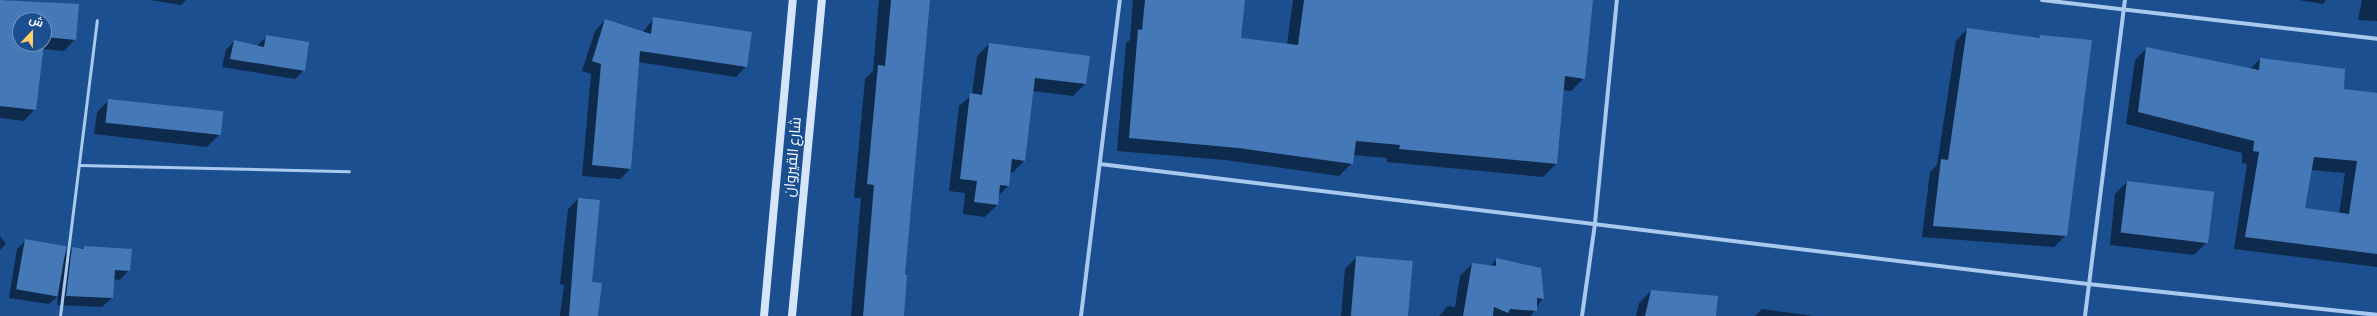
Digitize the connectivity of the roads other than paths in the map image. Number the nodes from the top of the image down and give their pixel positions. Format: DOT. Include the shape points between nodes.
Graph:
graph roads {
  1 [pos="794,0"];
  2 [pos="822,0"];
  3 [pos="1120,0"];
  4 [pos="1617,0"];
  5 [pos="2042,0"];
  6 [pos="2125,0"];
  7 [pos="2124,9"];
  8 [pos="97,20"];
  9 [pos="2377,39"];
  10 [pos="1100,164"];
  11 [pos="79,165"];
  12 [pos="349,172"];
  13 [pos="1596,223"];
  14 [pos="2088,284"];
  15 [pos="60,316"];
  16 [pos="764,316"];
  17 [pos="792,316"];
  18 [pos="1081,316"];
  19 [pos="1582,316"];
  20 [pos="2085,316"];
  21 [pos="2377,316"];
  1 -- 16 [label="main road, شارع القيروان"];
  2 -- 17 [label="main road, شارع القيروان"];
  3 -- 10 [label="street"];
  4 -- 13 [label="street"];
  5 -- 7 [label="street"];
  6 -- 7 [label="street"];
  7 -- 9 [label="street"];
  7 -- 14 [label="street"];
  8 -- 11 [label="lane"];
  10 -- 13 [label="street"];
  10 -- 18 [label="street"];
  11 -- 12 [label="lane"];
  11 -- 15 [label="lane"];
  13 -- 14 [label="street"];
  13 -- 19 [label="street"];
  14 -- 20 [label="street"];
  14 -- 21 [label="street"];
}
